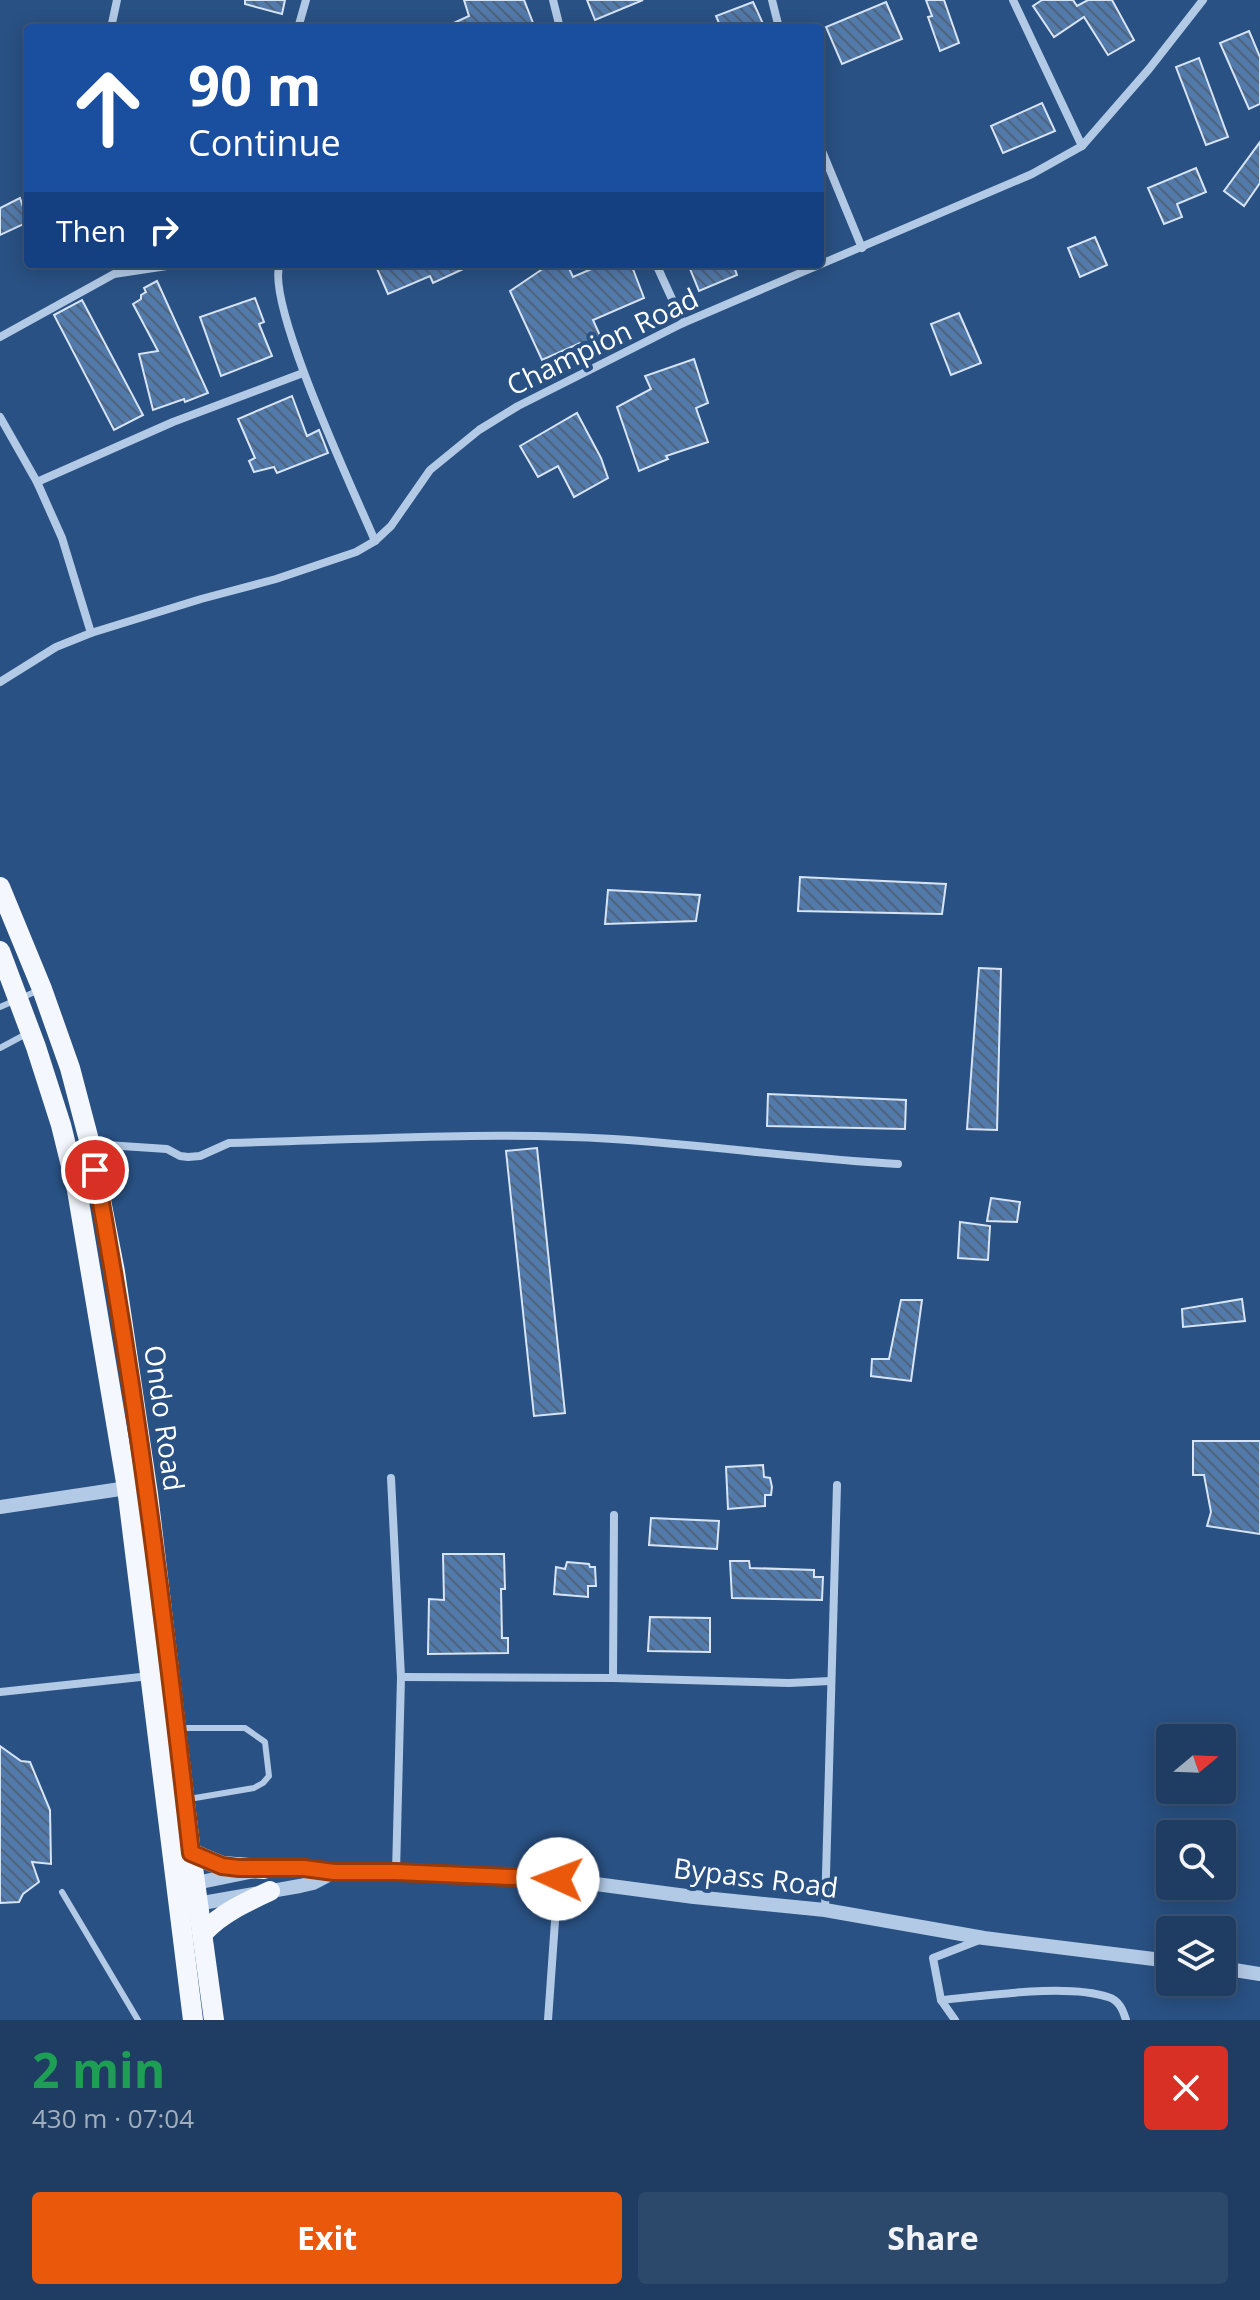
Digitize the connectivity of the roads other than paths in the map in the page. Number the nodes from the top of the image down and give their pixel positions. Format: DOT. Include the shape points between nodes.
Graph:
graph roads {
  1 [pos="117,0"];
  2 [pos="306,0"];
  3 [pos="553,0"];
  4 [pos="772,0"];
  5 [pos="1013,0"];
  6 [pos="1203,0"];
  7 [pos="112,24"];
  8 [pos="299,24"];
  9 [pos="559,24"];
  10 [pos="778,24"];
  11 [pos="1082,146"];
  12 [pos="824,156"];
  13 [pos="862,248"];
  14 [pos="824,264"];
  15 [pos="154,268"];
  16 [pos="278,268"];
  17 [pos="658,268"];
  18 [pos="814,268"];
  19 [pos="683,323"];
  20 [pos="0,337"];
  21 [pos="303,373"];
  22 [pos="0,417"];
  23 [pos="37,482"];
  24 [pos="375,541"];
  25 [pos="91,633"];
  26 [pos="0,682"];
  27 [pos="0,887"];
  28 [pos="2,961"];
  29 [pos="42,989"];
  30 [pos="9,1003"];
  31 [pos="31,1031"];
  32 [pos="0,1048"];
  33 [pos="90,1144"];
  34 [pos="898,1164"];
  35 [pos="132,1383"];
  36 [pos="110,1386"];
  37 [pos="391,1478"];
  38 [pos="837,1485"];
  39 [pos="127,1488"];
  40 [pos="0,1507"];
  41 [pos="614,1515"];
  42 [pos="151,1676"];
  43 [pos="401,1677"];
  44 [pos="613,1678"];
  45 [pos="830,1681"];
  46 [pos="0,1692"];
  47 [pos="177,1728"];
  48 [pos="185,1800"];
  49 [pos="191,1853"];
  50 [pos="264,1869"];
  51 [pos="334,1872"];
  52 [pos="396,1872"];
  53 [pos="558,1879"];
  54 [pos="270,1891"];
  55 [pos="62,1892"];
  56 [pos="188,1895"];
  57 [pos="825,1910"];
  58 [pos="204,1932"];
  59 [pos="984,1938"];
  60 [pos="1156,1959"];
  61 [pos="1236,1970"];
  62 [pos="1260,1974"];
  63 [pos="941,2000"];
  64 [pos="138,2020"];
  65 [pos="193,2020"];
  66 [pos="214,2020"];
  67 [pos="548,2020"];
  68 [pos="955,2020"];
  69 [pos="1126,2020"];
  1 -- 7 [label="street"];
  2 -- 8 [label="street"];
  3 -- 9 [label="street"];
  4 -- 10 [label="street"];
  5 -- 11 [label="street"];
  6 -- 11 [label="street, Champion Road"];
  11 -- 13 [label="street, Champion Road" via="1032,174"];
  12 -- 13 [label="street"];
  13 -- 14 [label="street, Champion Road"];
  15 -- 20 [label="street" via="114,274"];
  16 -- 21 [label="street" via="279,292"];
  17 -- 19 [label="street"];
  18 -- 19 [label="street, Champion Road"];
  19 -- 24 [label="street, Champion Road" via="479,430 430,470"];
  21 -- 23 [label="street"];
  21 -- 24 [label="street"];
  22 -- 23 [label="street"];
  23 -- 25 [label="street" via="62,538"];
  24 -- 25 [label="street, Champion Road" via="276,579"];
  25 -- 26 [label="street, Champion Road" via="56,647"];
  27 -- 29 [label="main road, Ondo Road"];
  28 -- 30 [label="main road, Ondo Road"];
  29 -- 30 [label="lane"];
  29 -- 33 [label="main road, Ondo Road"];
  30 -- 31 [label="main road, Ondo Road"];
  31 -- 32 [label="lane"];
  31 -- 36 [label="main road, Ondo Road" via="77,1190"];
  33 -- 34 [label="street" via="167,1149 188,1157 229,1143 598,1139"];
  33 -- 35 [label="main road, Ondo Road"];
  35 -- 36 [label="main road"];
  35 -- 47 [label="main road, Ondo Road"];
  36 -- 39 [label="main road, Ondo Road"];
  37 -- 43 [label="street"];
  38 -- 45 [label="street"];
  39 -- 40 [label="street"];
  39 -- 42 [label="main road, Ondo Road"];
  41 -- 44 [label="street"];
  42 -- 46 [label="street"];
  42 -- 56 [label="main road, Ondo Road"];
  43 -- 44 [label="street"];
  43 -- 52 [label="street"];
  44 -- 45 [label="street"];
  45 -- 57 [label="street"];
  47 -- 48 [label="main road, Ondo Road"];
  47 -- 48 [label="lane" via="245,1728 265,1742 269,1776 254,1788"];
  48 -- 49 [label="main road, Ondo Road"];
  49 -- 50 [label="main road" via="222,1866"];
  49 -- 56 [label="main road, Ondo Road"];
  50 -- 51 [label="street, Bypass Road"];
  50 -- 56 [label="street, Bypass Road"];
  51 -- 52 [label="street, Bypass Road"];
  51 -- 54 [label="street" via="313,1883"];
  52 -- 53 [label="street, Bypass Road"];
  53 -- 57 [label="street, Bypass Road"];
  53 -- 67 [label="street"];
  54 -- 56 [label="street"];
  54 -- 58 [label="main road" via="220,1917"];
  55 -- 64 [label="lane"];
  56 -- 58 [label="main road, Ondo Road"];
  56 -- 65 [label="main road, Ondo Road"];
  57 -- 59 [label="street, Bypass Road"];
  58 -- 66 [label="main road, Ondo Road"];
  59 -- 60 [label="street, Bypass Road"];
  59 -- 63 [label="street" via="933,1958"];
  61 -- 62 [label="street"];
  63 -- 68 [label="street"];
  63 -- 69 [label="street" via="1067,1990 1110,1997 1122,2007"];
}
